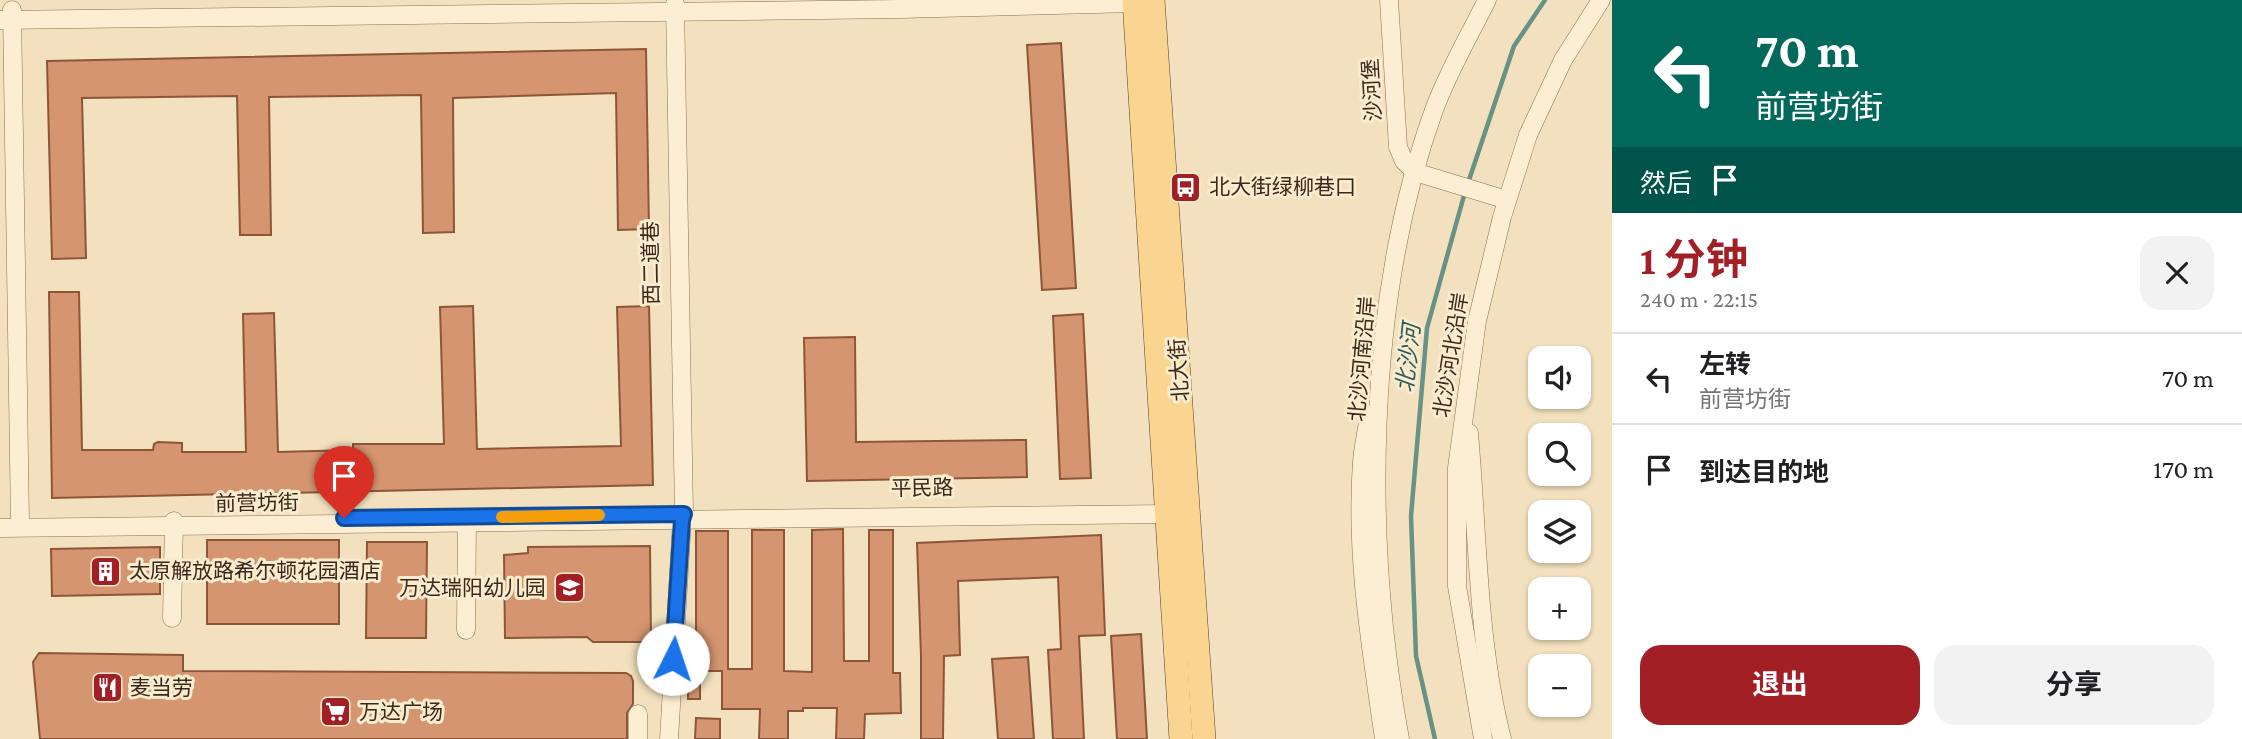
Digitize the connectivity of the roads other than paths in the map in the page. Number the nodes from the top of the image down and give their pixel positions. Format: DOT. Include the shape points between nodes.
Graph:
graph roads {
  1 [pos="831,0"];
  2 [pos="1389,0"];
  3 [pos="1487,0"];
  4 [pos="1601,0"];
  5 [pos="1140,1"];
  6 [pos="900,5"];
  7 [pos="673,8"];
  8 [pos="10,15"];
  9 [pos="1419,178"];
  10 [pos="1501,202"];
  11 [pos="1383,368"];
  12 [pos="1468,383"];
  13 [pos="1166,510"];
  14 [pos="682,516"];
  15 [pos="468,520"];
  16 [pos="0,522"];
  17 [pos="23,524"];
  18 [pos="174,524"];
  19 [pos="0,528"];
  20 [pos="172,618"];
  21 [pos="466,630"];
  22 [pos="638,714"];
  23 [pos="638,739"];
  24 [pos="669,739"];
  25 [pos="1181,739"];
  26 [pos="1204,739"];
  27 [pos="1384,739"];
  28 [pos="1399,739"];
  29 [pos="1483,739"];
  30 [pos="1502,739"];
  1 -- 7 [label="street"];
  2 -- 9 [label="street, 沙河堡" via="1398,147"];
  3 -- 9 [label="street, 北沙河南沿岸" via="1435,108"];
  4 -- 10 [label="street, 北沙河北沿岸" via="1563,60"];
  5 -- 6 [label="street"];
  5 -- 13 [label="main road"];
  5 -- 26 [label="main road, 北大街"];
  6 -- 7 [label="street"];
  7 -- 8 [label="street"];
  7 -- 14 [label="street, 西二道巷"];
  8 -- 17 [label="street"];
  9 -- 10 [label="street"];
  9 -- 11 [label="street, 北沙河南沿岸" via="1397,247"];
  10 -- 12 [label="street, 北沙河北沿岸"];
  11 -- 27 [label="street" via="1369,414 1362,462 1361,534"];
  11 -- 28 [label="street, 北沙河南沿岸" via="1378,575"];
  12 -- 29 [label="street, 北沙河北沿岸" via="1457,468 1457,586"];
  12 -- 30 [label="street" via="1478,568"];
  13 -- 14 [label="street, 平民路"];
  13 -- 25 [label="main road"];
  14 -- 15 [label="street, 前营坊街"];
  14 -- 24 [label="street, 西二道巷"];
  15 -- 18 [label="street, 前营坊街"];
  15 -- 21 [label="street"];
  16 -- 17 [label="street, 前营坊街"];
  17 -- 18 [label="street, 前营坊街"];
  17 -- 19 [label="street, 前营坊街"];
  18 -- 20 [label="street"];
  22 -- 23 [label="street"];
}
